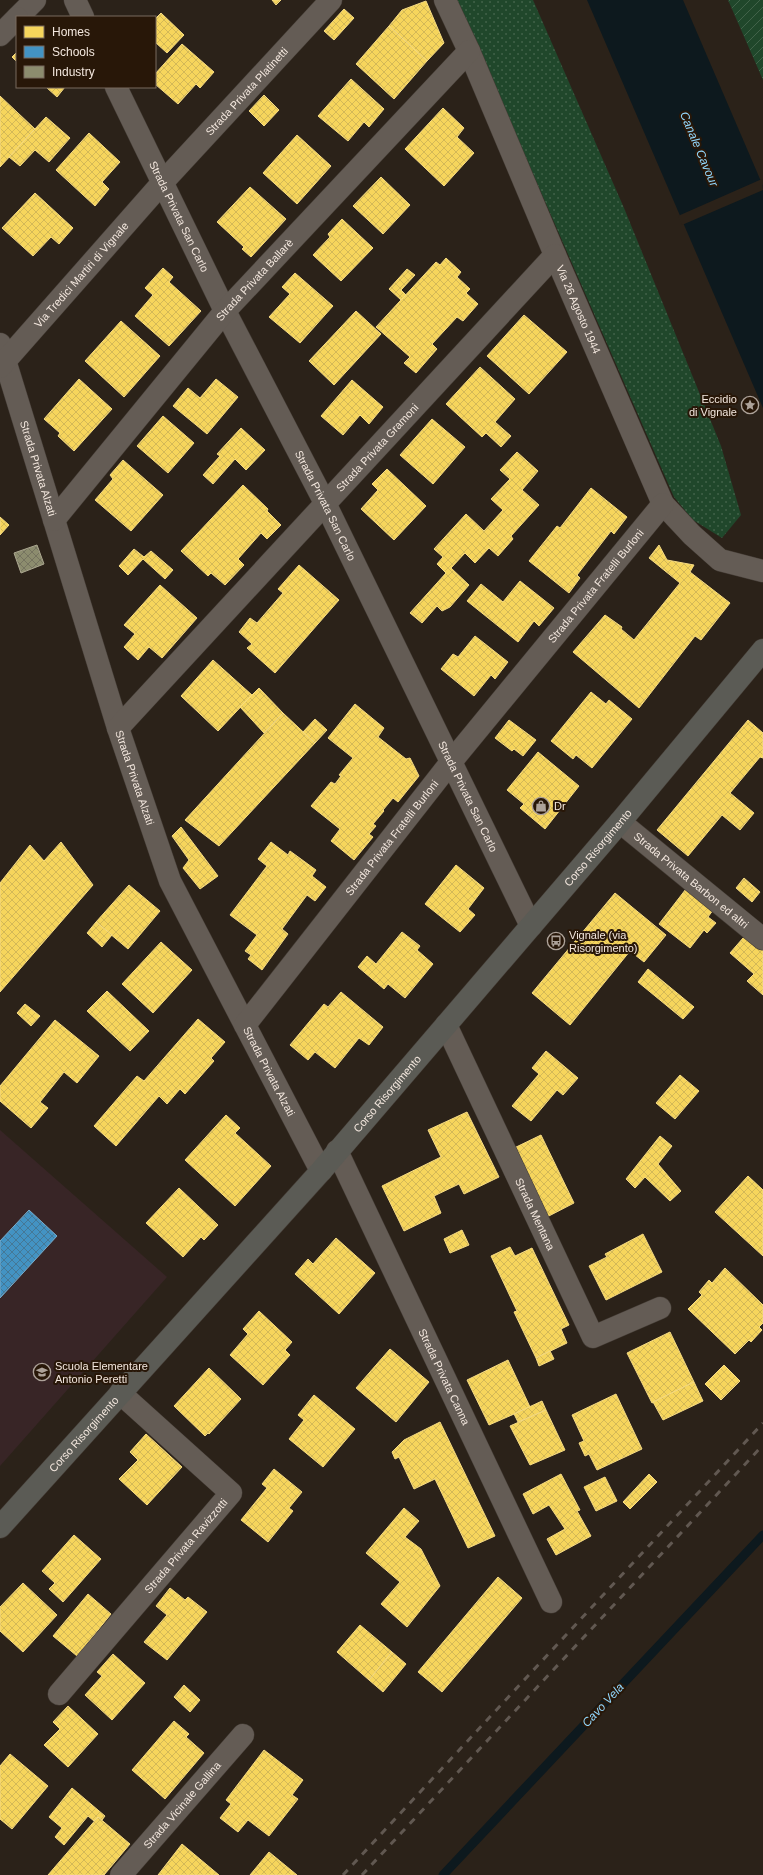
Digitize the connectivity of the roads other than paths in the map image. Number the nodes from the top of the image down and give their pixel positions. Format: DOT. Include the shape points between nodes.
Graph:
graph roads {
  1 [pos="35,0"];
  2 [pos="75,0"];
  3 [pos="331,0"];
  4 [pos="445,0"];
  5 [pos="18,16"];
  6 [pos="83,16"];
  7 [pos="16,18"];
  8 [pos="0,35"];
  9 [pos="469,51"];
  10 [pos="116,88"];
  11 [pos="162,183"];
  12 [pos="555,255"];
  13 [pos="225,311"];
  14 [pos="2,358"];
  15 [pos="325,503"];
  16 [pos="663,504"];
  17 [pos="54,520"];
  18 [pos="763,571"];
  19 [pos="763,650"];
  20 [pos="118,728"];
  21 [pos="451,762"];
  22 [pos="620,822"];
  23 [pos="531,926"];
  24 [pos="763,939"];
  25 [pos="245,1025"];
  26 [pos="446,1025"];
  27 [pos="337,1151"];
  28 [pos="320,1171"];
  29 [pos="660,1308"];
  30 [pos="120,1393"];
  31 [pos="0,1527"];
  32 [pos="551,1602"];
  33 [pos="59,1694"];
  34 [pos="243,1735"];
  35 [pos="121,1875"];
  1 -- 5 [label="street"];
  2 -- 6 [label="street"];
  3 -- 11 [label="street, Strada Privata Platinetti"];
  4 -- 9 [label="street, Via 26 Agosto 1944"];
  7 -- 8 [label="street"];
  9 -- 12 [label="street, Via 26 Agosto 1944"];
  9 -- 13 [label="street, Strada Privata Ballarè"];
  10 -- 11 [label="street, Strada Privata San Carlo"];
  11 -- 13 [label="street, Strada Privata San Carlo"];
  11 -- 14 [label="street, Via Tredici Martiri di Vignale"];
  12 -- 15 [label="street, Strada Privata Gramoni"];
  12 -- 16 [label="street, Via 26 Agosto 1944"];
  13 -- 15 [label="street, Strada Privata San Carlo"];
  13 -- 17 [label="street, Strada Privata Ballarè"];
  14 -- 17 [label="street, Strada Privata Alzati"];
  15 -- 20 [label="street, Strada Privata Gramoni"];
  15 -- 21 [label="street, Strada Privata San Carlo"];
  16 -- 18 [label="street, Via 26 Agosto 1944" via="720,560"];
  16 -- 21 [label="street, Strada Privata Fratelli Burloni"];
  17 -- 20 [label="street, Strada Privata Alzati"];
  19 -- 22 [label="main road, Corso Risorgimento"];
  20 -- 25 [label="street, Strada Privata Alzati" via="170,881"];
  21 -- 23 [label="street, Strada Privata San Carlo"];
  21 -- 25 [label="street, Strada Privata Fratelli Burloni"];
  22 -- 23 [label="main road, Corso Risorgimento"];
  22 -- 24 [label="street, Strada Privata Barbon ed altri"];
  23 -- 26 [label="main road, Corso Risorgimento"];
  25 -- 28 [label="street, Strada Privata Alzati"];
  26 -- 27 [label="main road, Corso Risorgimento"];
  26 -- 29 [label="street, Strada Mentana" via="593,1337"];
  27 -- 28 [label="main road, Corso Risorgimento"];
  27 -- 32 [label="street, Strada Privata Canna"];
  28 -- 30 [label="main road, Corso Risorgimento"];
  30 -- 31 [label="main road, Corso Risorgimento"];
  30 -- 33 [label="street, Strada Privata Ravizzotti" via="231,1493"];
  34 -- 35 [label="street, Strada Vicinale Gallina"];
}
